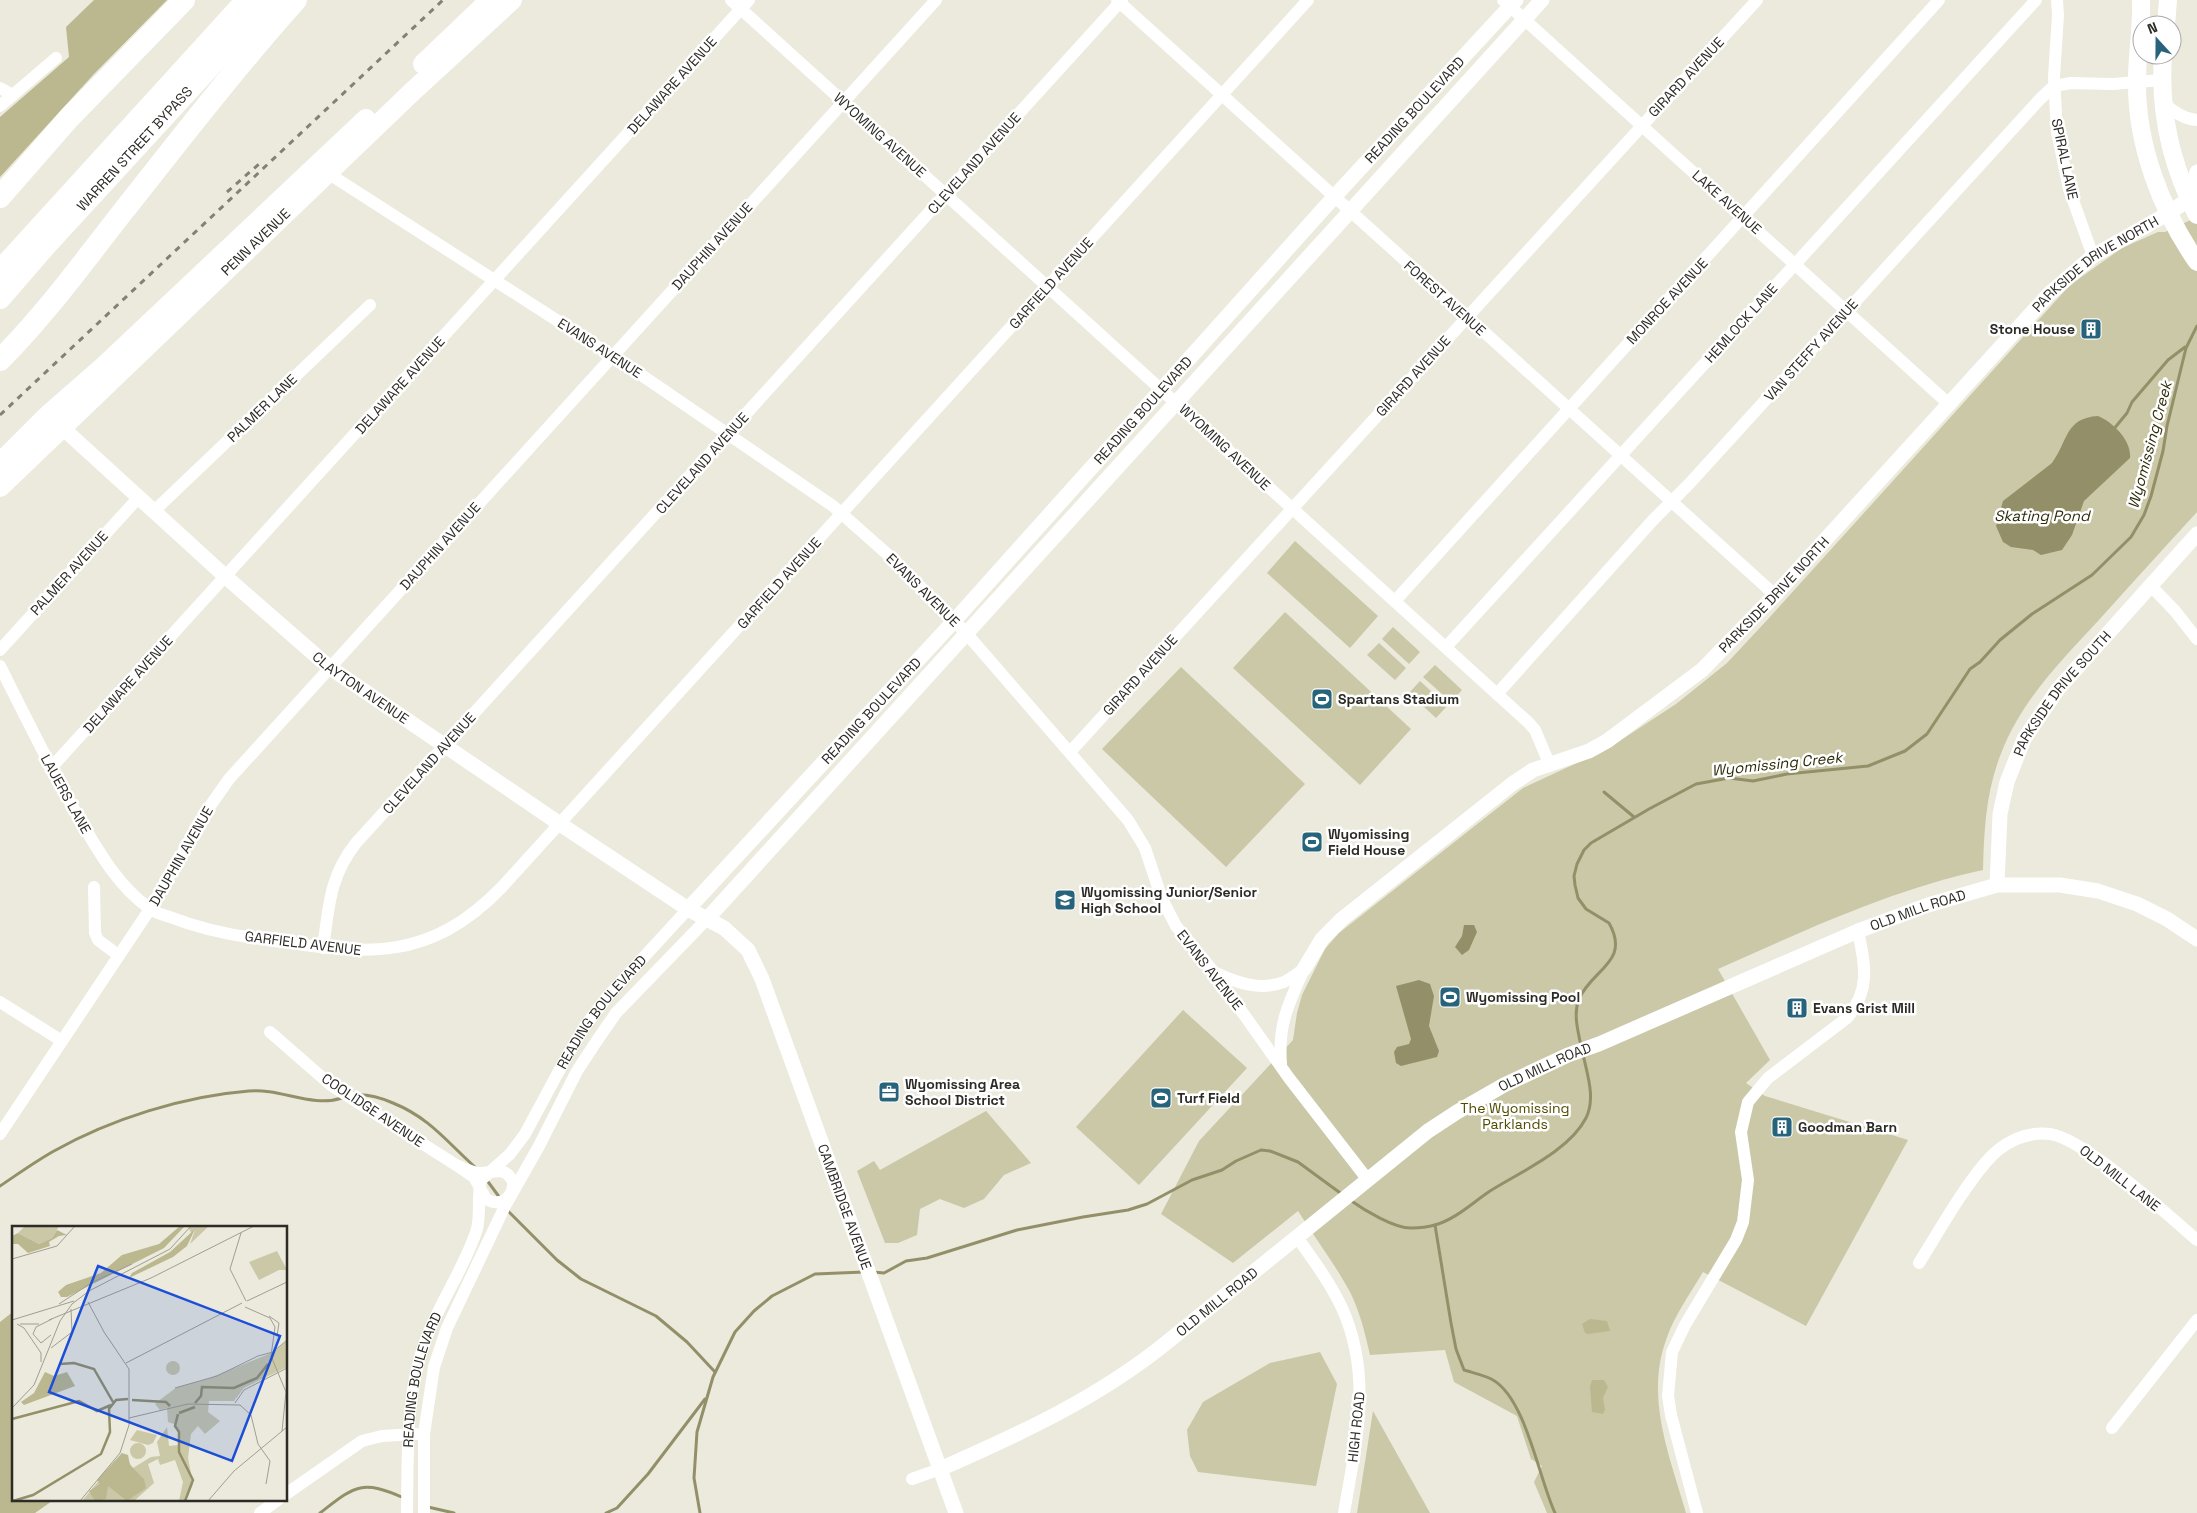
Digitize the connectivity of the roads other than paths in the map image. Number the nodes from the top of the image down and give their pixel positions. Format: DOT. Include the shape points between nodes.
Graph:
graph roads {
  1 [pos="184,0"];
  2 [pos="247,0"];
  3 [pos="271,0"];
  4 [pos="296,0"];
  5 [pos="490,0"];
  6 [pos="512,0"];
  7 [pos="731,0"];
  8 [pos="936,0"];
  9 [pos="1308,0"];
  10 [pos="1542,0"];
  11 [pos="1757,0"];
  12 [pos="1938,0"];
  13 [pos="2036,0"];
  14 [pos="2057,0"];
  15 [pos="2141,0"];
  16 [pos="2168,0"];
  17 [pos="1120,1"];
  18 [pos="1510,2"];
  19 [pos="745,5"];
  20 [pos="2167,15"];
  21 [pos="1525,20"];
  22 [pos="56,58"];
  23 [pos="2162,65"];
  24 [pos="2161,80"];
  25 [pos="2137,81"];
  26 [pos="2054,86"];
  27 [pos="0,88"];
  28 [pos="13,95"];
  29 [pos="1222,96"];
  30 [pos="843,102"];
  31 [pos="2163,102"];
  32 [pos="0,106"];
  33 [pos="2197,120"];
  34 [pos="1642,125"];
  35 [pos="323,169"];
  36 [pos="2197,172"];
  37 [pos="945,195"];
  38 [pos="0,197"];
  39 [pos="1334,197"];
  40 [pos="2189,199"];
  41 [pos="1351,212"];
  42 [pos="2169,213"];
  43 [pos="2197,216"];
  44 [pos="1744,218"];
  45 [pos="2093,256"];
  46 [pos="2197,262"];
  47 [pos="1795,264"];
  48 [pos="0,271"];
  49 [pos="495,280"];
  50 [pos="1048,287"];
  51 [pos="0,298"];
  52 [pos="370,305"];
  53 [pos="1846,311"];
  54 [pos="1467,317"];
  55 [pos="612,356"];
  56 [pos="0,360"];
  57 [pos="1162,390"];
  58 [pos="1177,403"];
  59 [pos="1950,405"];
  60 [pos="1568,409"];
  61 [pos="55,421"];
  62 [pos="728,434"];
  63 [pos="1620,456"];
  64 [pos="0,463"];
  65 [pos="0,487"];
  66 [pos="139,497"];
  67 [pos="1671,502"];
  68 [pos="1292,509"];
  69 [pos="154,511"];
  70 [pos="842,514"];
  71 [pos="2197,534"];
  72 [pos="226,577"];
  73 [pos="2151,586"];
  74 [pos="1775,596"];
  75 [pos="1395,601"];
  76 [pos="954,621"];
  77 [pos="966,633"];
  78 [pos="2197,639"];
  79 [pos="1446,647"];
  80 [pos="0,650"];
  81 [pos="0,666"];
  82 [pos="329,667"];
  83 [pos="1497,694"];
  84 [pos="444,746"];
  85 [pos="1070,752"];
  86 [pos="1549,763"];
  87 [pos="50,769"];
  88 [pos="560,824"];
  89 [pos="1997,885"];
  90 [pos="94,887"];
  91 [pos="150,909"];
  92 [pos="688,909"];
  93 [pos="707,918"];
  94 [pos="1858,931"];
  95 [pos="2197,939"];
  96 [pos="324,948"];
  97 [pos="118,955"];
  98 [pos="1304,969"];
  99 [pos="1213,971"];
  100 [pos="0,1003"];
  101 [pos="270,1032"];
  102 [pos="62,1041"];
  103 [pos="1281,1064"];
  104 [pos="2,1126"];
  105 [pos="456,1165"];
  106 [pos="489,1171"];
  107 [pos="1368,1180"];
  108 [pos="480,1188"];
  109 [pos="511,1194"];
  110 [pos="1298,1237"];
  111 [pos="2197,1240"];
  112 [pos="1919,1263"];
  113 [pos="2197,1320"];
  114 [pos="2112,1428"];
  115 [pos="424,1434"];
  116 [pos="408,1435"];
  117 [pos="940,1468"];
  118 [pos="912,1479"];
  119 [pos="288,1493"];
  120 [pos="278,1500"];
  121 [pos="260,1513"];
  122 [pos="407,1513"];
  123 [pos="424,1513"];
  124 [pos="956,1513"];
  125 [pos="1344,1513"];
  126 [pos="1697,1513"];
  1 -- 38 [label="highway" via="68,118"];
  2 -- 48 [label="highway, WARREN STREET BYPASS"];
  3 -- 51 [label="highway, WARREN STREET BYPASS"];
  4 -- 56 [label="highway" via="263,36 29,330"];
  5 -- 35 [label="main road, PENN AVENUE"];
  6 -- 35 [label="main road, PENN AVENUE"];
  7 -- 19 [label="street, WYOMING AVENUE"];
  8 -- 30 [label="street, DAUPHIN AVENUE"];
  9 -- 29 [label="street, GARFIELD AVENUE"];
  10 -- 21 [label="street, READING BOULEVARD"];
  11 -- 34 [label="street, GIRARD AVENUE"];
  12 -- 44 [label="street, MONROE AVENUE"];
  13 -- 47 [label="street, HEMLOCK LANE"];
  14 -- 26 [label="street, SPIRAL LANE"];
  15 -- 25 [label="main road"];
  16 -- 20 [label="main road"];
  17 -- 29 [label="street, FOREST AVENUE"];
  17 -- 37 [label="street, CLEVELAND AVENUE"];
  18 -- 21 [label="street, LAKE AVENUE"];
  18 -- 39 [label="street, READING BOULEVARD"];
  19 -- 30 [label="street, WYOMING AVENUE"];
  19 -- 49 [label="street, DELAWARE AVENUE"];
  21 -- 34 [label="street, LAKE AVENUE"];
  21 -- 41 [label="street, READING BOULEVARD"];
  22 -- 28 [label="street"];
  23 -- 24 [label="main road"];
  24 -- 25 [label="street"];
  24 -- 31 [label="main road"];
  25 -- 26 [label="street"];
  25 -- 42 [label="main road" via="2144,146"];
  26 -- 45 [label="street, SPIRAL LANE" via="2057,132 2065,174"];
  26 -- 53 [label="street, VAN STEFFY AVENUE"];
  27 -- 28 [label="street"];
  28 -- 32 [label="street"];
  29 -- 39 [label="street, FOREST AVENUE"];
  29 -- 50 [label="street, GARFIELD AVENUE"];
  30 -- 37 [label="street, WYOMING AVENUE"];
  30 -- 55 [label="street, DAUPHIN AVENUE"];
  31 -- 33 [label="street" via="2175,113"];
  31 -- 40 [label="main road" via="2167,138"];
  34 -- 44 [label="street, LAKE AVENUE"];
  34 -- 54 [label="street, GIRARD AVENUE"];
  35 -- 49 [label="street, EVANS AVENUE"];
  35 -- 61 [label="main road, PENN AVENUE" via="104,366"];
  36 -- 40 [label="street"];
  37 -- 50 [label="street, WYOMING AVENUE"];
  37 -- 62 [label="street, CLEVELAND AVENUE"];
  39 -- 41 [label="street, FOREST AVENUE"];
  39 -- 57 [label="street, READING BOULEVARD"];
  40 -- 42 [label="street, PARKSIDE DRIVE NORTH"];
  40 -- 43 [label="main road"];
  41 -- 54 [label="street, FOREST AVENUE"];
  41 -- 58 [label="street, READING BOULEVARD"];
  42 -- 45 [label="street, PARKSIDE DRIVE NORTH"];
  42 -- 46 [label="main road"];
  44 -- 47 [label="street, LAKE AVENUE"];
  44 -- 60 [label="street, MONROE AVENUE"];
  45 -- 59 [label="street, PARKSIDE DRIVE NORTH" via="2049,294"];
  47 -- 53 [label="street, LAKE AVENUE"];
  47 -- 63 [label="street, HEMLOCK LANE"];
  49 -- 55 [label="street, EVANS AVENUE"];
  49 -- 72 [label="street, DELAWARE AVENUE"];
  50 -- 57 [label="street, WYOMING AVENUE"];
  50 -- 70 [label="street, GARFIELD AVENUE"];
  52 -- 69 [label="street, PALMER LANE"];
  53 -- 59 [label="street, LAKE AVENUE"];
  53 -- 67 [label="street, VAN STEFFY AVENUE"];
  54 -- 60 [label="street, FOREST AVENUE"];
  54 -- 68 [label="street, GIRARD AVENUE"];
  55 -- 62 [label="street, EVANS AVENUE"];
  55 -- 82 [label="street, DAUPHIN AVENUE"];
  57 -- 58 [label="street, WYOMING AVENUE"];
  57 -- 76 [label="street, READING BOULEVARD"];
  58 -- 68 [label="street, WYOMING AVENUE"];
  58 -- 77 [label="street, READING BOULEVARD"];
  59 -- 74 [label="street, PARKSIDE DRIVE NORTH"];
  60 -- 63 [label="street, FOREST AVENUE"];
  60 -- 75 [label="street, MONROE AVENUE"];
  61 -- 64 [label="main road, PENN AVENUE"];
  61 -- 65 [label="main road, PENN AVENUE"];
  61 -- 66 [label="street, CLAYTON AVENUE"];
  62 -- 70 [label="street, EVANS AVENUE"];
  62 -- 84 [label="street, CLEVELAND AVENUE"];
  63 -- 67 [label="street, FOREST AVENUE"];
  63 -- 79 [label="street, HEMLOCK LANE"];
  66 -- 69 [label="street, CLAYTON AVENUE"];
  66 -- 80 [label="street, PALMER AVENUE"];
  67 -- 74 [label="street, FOREST AVENUE"];
  67 -- 83 [label="street, VAN STEFFY AVENUE"];
  68 -- 75 [label="street, WYOMING AVENUE"];
  68 -- 85 [label="street, GIRARD AVENUE"];
  69 -- 72 [label="street, CLAYTON AVENUE"];
  70 -- 76 [label="street, EVANS AVENUE" via="894,560"];
  70 -- 88 [label="street, GARFIELD AVENUE"];
  71 -- 73 [label="street, PARKSIDE DRIVE SOUTH"];
  72 -- 82 [label="street, CLAYTON AVENUE"];
  72 -- 87 [label="street, DELAWARE AVENUE"];
  73 -- 78 [label="street"];
  73 -- 89 [label="street, PARKSIDE DRIVE SOUTH" via="2058,689 2024,739 2000,814"];
  74 -- 86 [label="street, PARKSIDE DRIVE NORTH" via="1721,653 1674,693 1607,741 1589,751"];
  75 -- 79 [label="street, WYOMING AVENUE"];
  76 -- 77 [label="street, EVANS AVENUE"];
  76 -- 92 [label="street, READING BOULEVARD"];
  77 -- 85 [label="street, EVANS AVENUE"];
  77 -- 93 [label="street, READING BOULEVARD"];
  79 -- 83 [label="street, WYOMING AVENUE"];
  81 -- 87 [label="street, LAUERS LANE"];
  82 -- 84 [label="street, CLAYTON AVENUE"];
  82 -- 91 [label="street, DAUPHIN AVENUE" via="217,795"];
  83 -- 86 [label="street, WYOMING AVENUE" via="1535,730"];
  84 -- 88 [label="street, CLAYTON AVENUE"];
  84 -- 96 [label="street, CLEVELAND AVENUE" via="356,843 338,868 331,892"];
  85 -- 99 [label="street, EVANS AVENUE" via="1139,836 1169,913 1186,940"];
  86 -- 98 [label="street, PARKSIDE DRIVE NORTH" via="1512,784 1342,919 1322,939"];
  87 -- 91 [label="street, LAUERS LANE" via="102,857"];
  88 -- 92 [label="street, CLAYTON AVENUE"];
  88 -- 96 [label="street, GARFIELD AVENUE" via="488,902 439,935 402,947 376,951"];
  89 -- 94 [label="street, OLD MILL ROAD" via="1928,905"];
  89 -- 95 [label="street, OLD MILL ROAD" via="2060,885 2098,891 2160,915"];
  90 -- 97 [label="street" via="95,933 98,940"];
  91 -- 96 [label="street, GARFIELD AVENUE" via="209,931"];
  91 -- 97 [label="street, DAUPHIN AVENUE"];
  92 -- 93 [label="street, CLAYTON AVENUE"];
  92 -- 106 [label="street, READING BOULEVARD" via="608,996 585,1026 525,1134 510,1154"];
  93 -- 109 [label="street, READING BOULEVARD" via="616,1013 577,1071"];
  93 -- 117 [label="street, CAMBRIDGE AVENUE" via="736,938 756,964"];
  94 -- 107 [label="street, OLD MILL ROAD" via="1504,1085 1413,1142"];
  94 -- 126 [label="street" via="1864,975 1858,1006 1768,1078 1748,1102 1741,1132 1748,1180 1743,1222 1672,1352 1668,1396 1670,1415"];
  97 -- 102 [label="street, DAUPHIN AVENUE"];
  98 -- 99 [label="street, PARKSIDE DRIVE NORTH" via="1284,982 1258,986 1235,983"];
  98 -- 103 [label="street, PARKSIDE DRIVE NORTH" via="1283,1017"];
  99 -- 103 [label="street, EVANS AVENUE"];
  100 -- 102 [label="street"];
  101 -- 105 [label="street, COOLIDGE AVENUE" via="332,1086"];
  102 -- 104 [label="street, DAUPHIN AVENUE"];
  103 -- 107 [label="street, EVANS AVENUE"];
  105 -- 106 [label="street, COOLIDGE AVENUE" via="471,1171"];
  105 -- 108 [label="street, COOLIDGE AVENUE" via="474,1177"];
  106 -- 108 [label="street, READING BOULEVARD"];
  106 -- 109 [label="street, COOLIDGE AVENUE" via="508,1174 513,1182"];
  107 -- 110 [label="street, OLD MILL ROAD"];
  108 -- 109 [label="street, COOLIDGE AVENUE" via="486,1199 494,1203 504,1201"];
  108 -- 116 [label="street, READING BOULEVARD" via="480,1214 468,1252 418,1361"];
  109 -- 115 [label="street, READING BOULEVARD" via="446,1328 434,1367"];
  110 -- 117 [label="street, OLD MILL ROAD" via="1152,1354 1112,1382 1035,1426"];
  110 -- 125 [label="street, HIGH ROAD" via="1342,1307 1358,1365 1360,1414"];
  111 -- 112 [label="street, OLD MILL LANE" via="2077,1144 2050,1134 2019,1137 1986,1162"];
  113 -- 114 [label="street"];
  115 -- 116 [label="street"];
  115 -- 123 [label="street, READING BOULEVARD"];
  116 -- 119 [label="street" via="362,1441"];
  116 -- 122 [label="street, READING BOULEVARD"];
  117 -- 118 [label="street"];
  117 -- 124 [label="street, CAMBRIDGE AVENUE"];
  120 -- 121 [label="street"];
}
